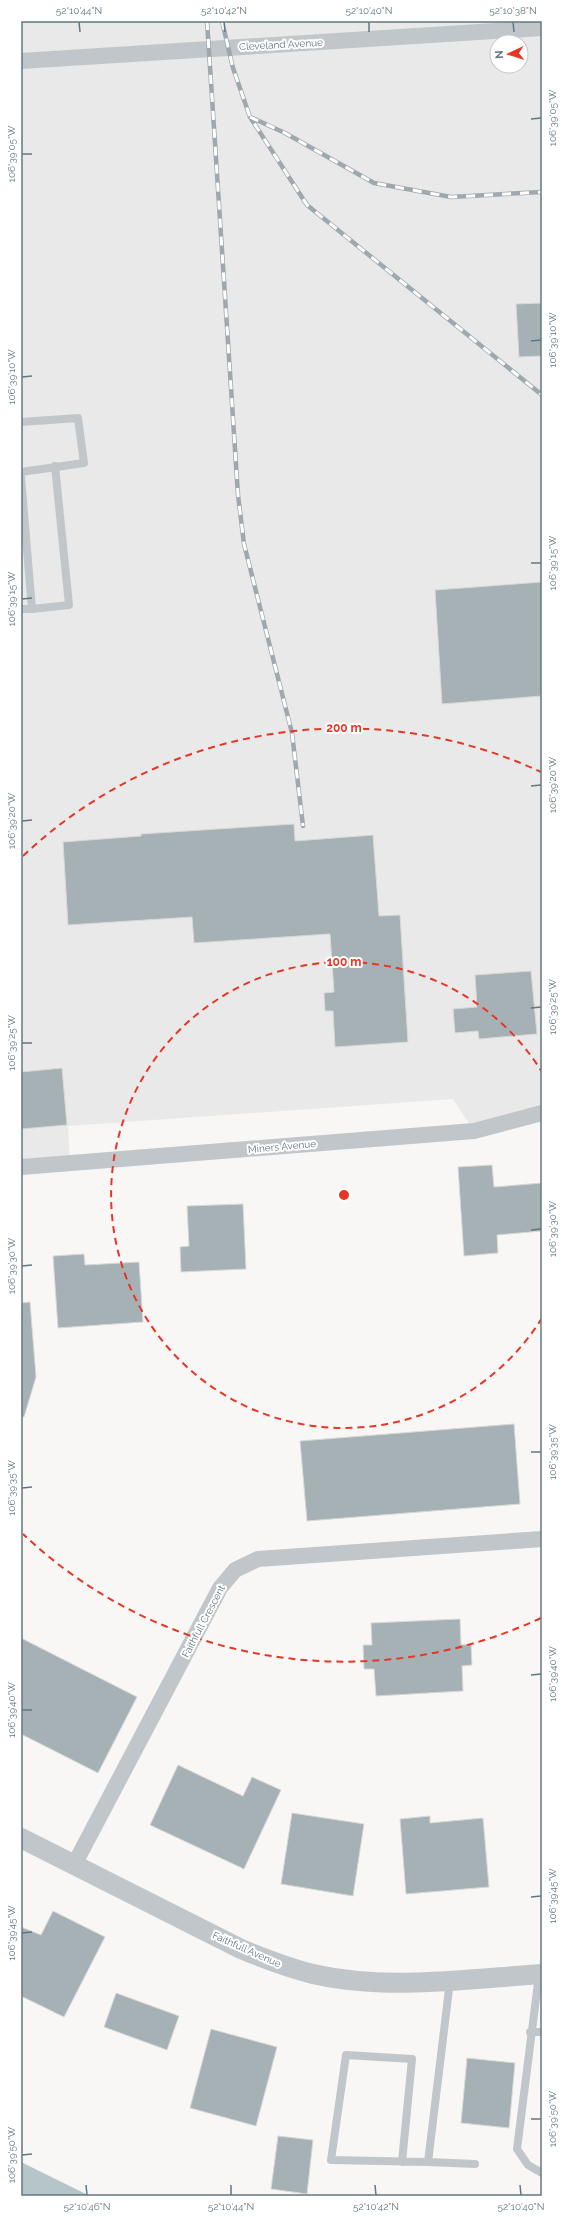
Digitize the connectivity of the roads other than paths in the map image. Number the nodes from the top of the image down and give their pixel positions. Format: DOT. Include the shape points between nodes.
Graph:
graph roads {
  1 [pos="542,28"];
  2 [pos="21,61"];
  3 [pos="21,422"];
  4 [pos="55,466"];
  5 [pos="21,472"];
  6 [pos="21,477"];
  7 [pos="21,609"];
  8 [pos="32,609"];
  9 [pos="542,1114"];
  10 [pos="21,1167"];
  11 [pos="542,1539"];
  12 [pos="21,1838"];
  13 [pos="74,1865"];
  14 [pos="540,1974"];
  15 [pos="450,1980"];
  16 [pos="530,2032"];
  17 [pos="542,2032"];
  18 [pos="402,2162"];
  19 [pos="428,2162"];
  20 [pos="475,2164"];
  21 [pos="542,2173"];
  1 -- 2 [label="street, Cleveland Avenue"];
  3 -- 4 [label="lane" via="78,418 84,463"];
  4 -- 5 [label="lane"];
  4 -- 8 [label="lane" via="69,605"];
  6 -- 8 [label="lane"];
  7 -- 8 [label="lane"];
  9 -- 10 [label="street, Miners Avenue" via="474,1131"];
  11 -- 13 [label="street, Faithfull Crescent" via="258,1559 235,1570 220,1588"];
  12 -- 13 [label="street, Faithfull Avenue"];
  13 -- 15 [label="street, Faithfull Avenue" via="242,1949 276,1963 314,1974 349,1979 419,1982"];
  14 -- 15 [label="street, Faithfull Avenue"];
  14 -- 16 [label="lane"];
  15 -- 19 [label="lane"];
  16 -- 17 [label="lane"];
  16 -- 21 [label="lane" via="517,2149 528,2165"];
  18 -- 18 [label="lane" via="331,2160 346,2055 412,2059"];
  18 -- 19 [label="lane"];
  19 -- 20 [label="lane"];
}
